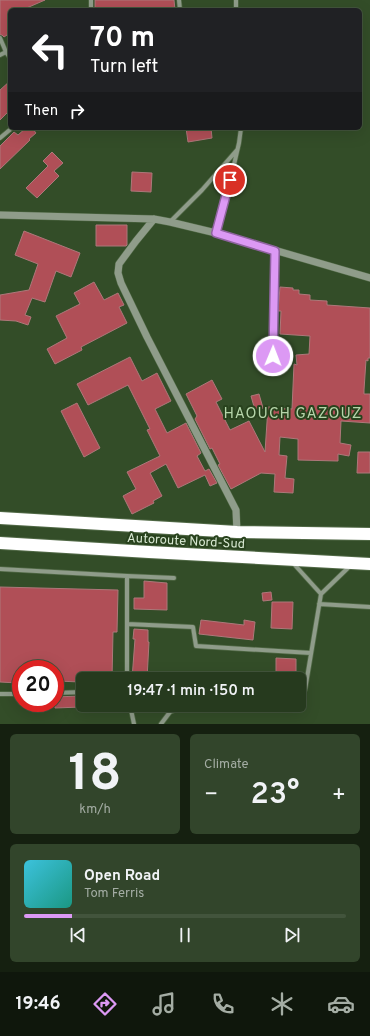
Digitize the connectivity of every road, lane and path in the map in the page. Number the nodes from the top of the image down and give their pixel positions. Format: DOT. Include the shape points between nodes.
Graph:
graph roads {
  1 [pos="0,38"];
  2 [pos="6,52"];
  3 [pos="0,55"];
  4 [pos="8,55"];
  5 [pos="10,130"];
  6 [pos="241,130"];
  7 [pos="0,138"];
  8 [pos="238,150"];
  9 [pos="0,215"];
  10 [pos="154,219"];
  11 [pos="170,222"];
  12 [pos="216,233"];
  13 [pos="275,251"];
  14 [pos="370,278"];
  15 [pos="273,356"];
  16 [pos="0,518"];
  17 [pos="237,532"];
  18 [pos="370,534"];
  19 [pos="0,543"];
  20 [pos="290,560"];
  21 [pos="353,563"];
  22 [pos="370,564"];
  23 [pos="0,569"];
  24 [pos="127,576"];
  25 [pos="174,578"];
  26 [pos="321,594"];
  27 [pos="319,604"];
  28 [pos="370,606"];
  29 [pos="127,624"];
  30 [pos="311,653"];
  31 [pos="127,672"];
  32 [pos="306,684"];
  33 [pos="76,692"];
  34 [pos="64,693"];
  35 [pos="0,694"];
  36 [pos="12,694"];
  37 [pos="131,712"];
  38 [pos="170,712"];
  39 [pos="134,724"];
  40 [pos="161,724"];
  1 -- 2 [label="street"];
  2 -- 3 [label="street"];
  2 -- 4 [label="street"];
  5 -- 7 [label="street"];
  6 -- 8 [label="street"];
  8 -- 11 [label="street"];
  8 -- 12 [label="street"];
  9 -- 10 [label="street"];
  10 -- 11 [label="street"];
  10 -- 17 [label="street" via="119,264 118,273 147,337 236,510"];
  11 -- 12 [label="street"];
  12 -- 13 [label="street"];
  13 -- 14 [label="street"];
  13 -- 15 [label="lane"];
  16 -- 17 [label="highway, Autoroute Nord-Sud"];
  17 -- 18 [label="highway, Autoroute Nord-Sud"];
  19 -- 20 [label="highway, Autoroute Nord-Sud"];
  20 -- 21 [label="highway, Autoroute Nord-Sud"];
  20 -- 26 [label="street"];
  21 -- 22 [label="highway, Autoroute Nord-Sud"];
  21 -- 26 [label="street"];
  23 -- 24 [label="street"];
  24 -- 25 [label="street"];
  24 -- 29 [label="street"];
  26 -- 27 [label="street"];
  27 -- 28 [label="street"];
  27 -- 30 [label="street"];
  29 -- 30 [label="street" via="193,627 196,646"];
  29 -- 31 [label="street"];
  30 -- 32 [label="street"];
  33 -- 34 [label="street"];
  35 -- 36 [label="street"];
  37 -- 39 [label="street"];
  38 -- 40 [label="street"];
}
